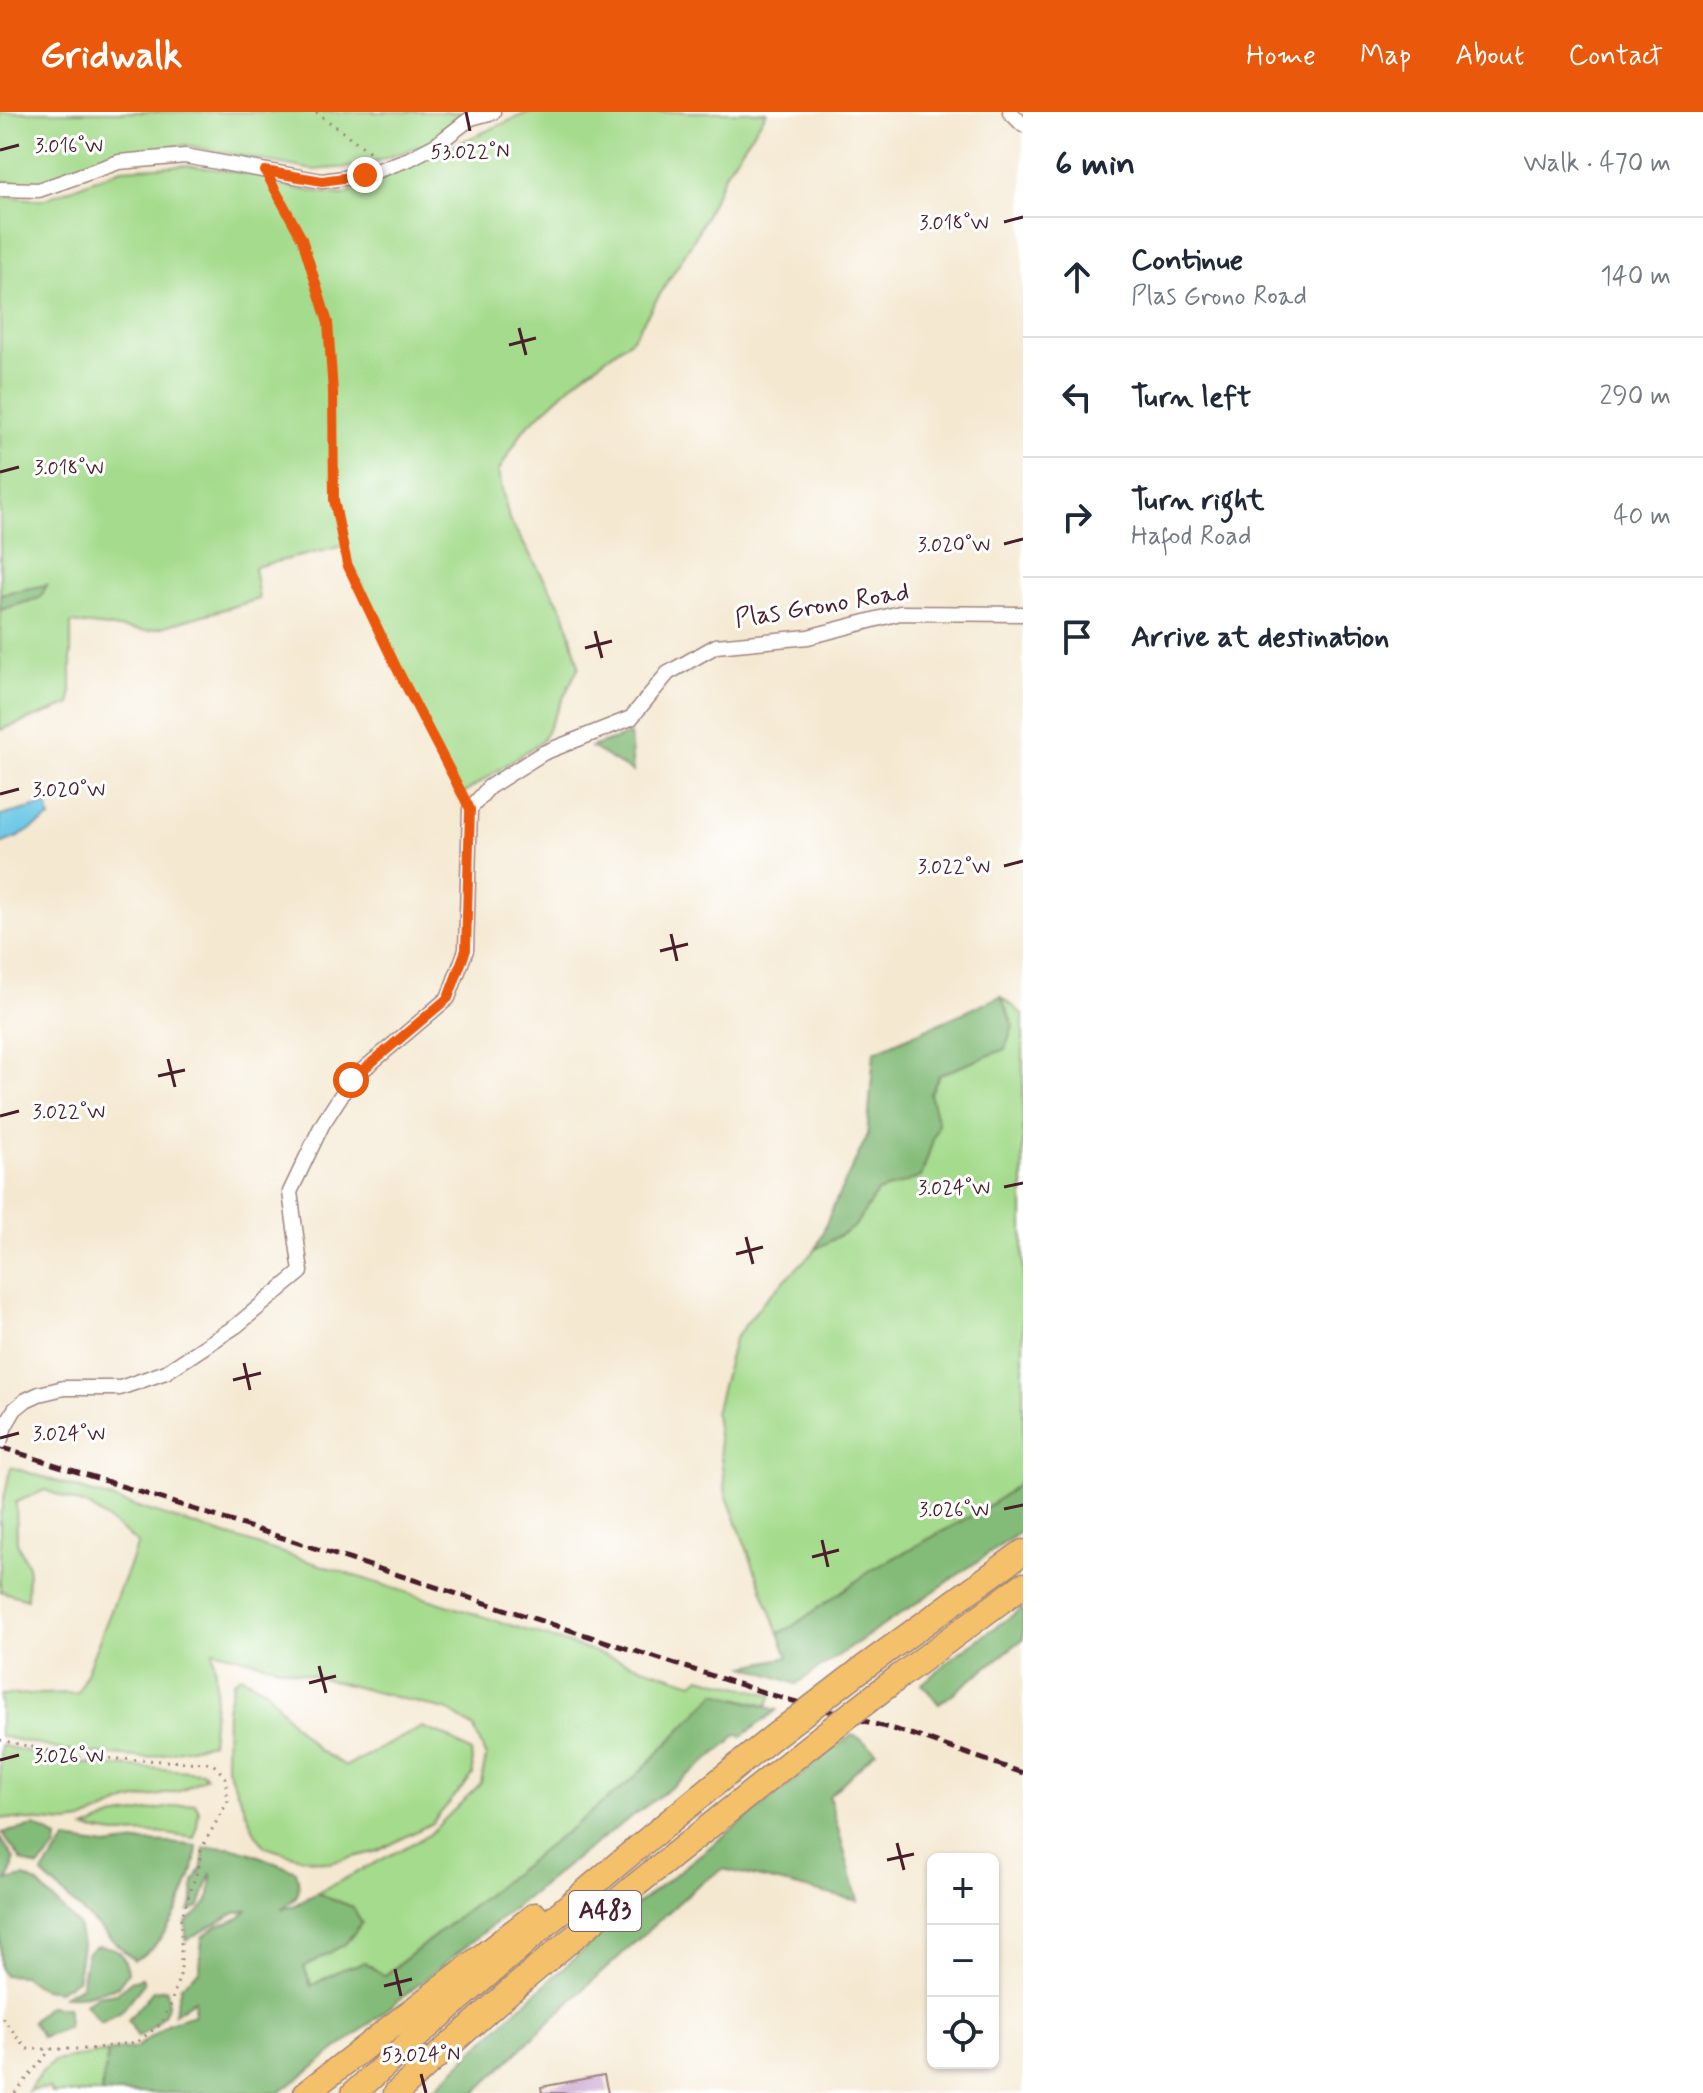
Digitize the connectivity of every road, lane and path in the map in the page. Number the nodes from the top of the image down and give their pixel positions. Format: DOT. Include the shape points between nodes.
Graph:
graph roads {
  1 [pos="316,112"];
  2 [pos="493,112"];
  3 [pos="1010,112"];
  4 [pos="470,115"];
  5 [pos="1023,125"];
  6 [pos="389,166"];
  7 [pos="265,171"];
  8 [pos="0,189"];
  9 [pos="1023,614"];
  10 [pos="470,809"];
  11 [pos="0,1442"];
  12 [pos="1023,1552"];
  13 [pos="1023,1585"];
  14 [pos="0,1740"];
  15 [pos="688,1805"];
  16 [pos="509,1992"];
  17 [pos="0,2015"];
  18 [pos="51,2049"];
  19 [pos="15,2093"];
  20 [pos="306,2093"];
  21 [pos="354,2093"];
  22 [pos="396,2093"];
  23 [pos="412,2093"];
  1 -- 6 [label="path"];
  2 -- 4 [label="street"];
  3 -- 5 [label="street"];
  4 -- 6 [label="street" via="436,145"];
  6 -- 7 [label="street" via="322,181"];
  7 -- 8 [label="street" via="185,156 119,162 39,190"];
  7 -- 10 [label="path" via="302,239 328,323 334,500 347,564"];
  9 -- 10 [label="street, Plas Grono Road" via="900,613 808,637 716,646 668,673 631,718 543,753 489,787"];
  10 -- 11 [label="street, bridge" via="466,950 448,998 351,1080 322,1125 290,1192 301,1272 236,1326 166,1372 120,1388 64,1388 26,1400 15,1409"];
  12 -- 15 [label="highway, A483, bridge"];
  13 -- 16 [label="highway, A483, bridge" via="821,1737"];
  14 -- 18 [label="path" via="77,1757 207,1763 225,1777 228,1801 201,1849 181,1919 181,1972 162,2023 137,2042"];
  15 -- 20 [label="highway" via="572,1886"];
  15 -- 21 [label="highway, A483"];
  16 -- 22 [label="highway, A483"];
  16 -- 23 [label="highway"];
  17 -- 18 [label="path" via="27,2049"];
  18 -- 19 [label="path"];
}
